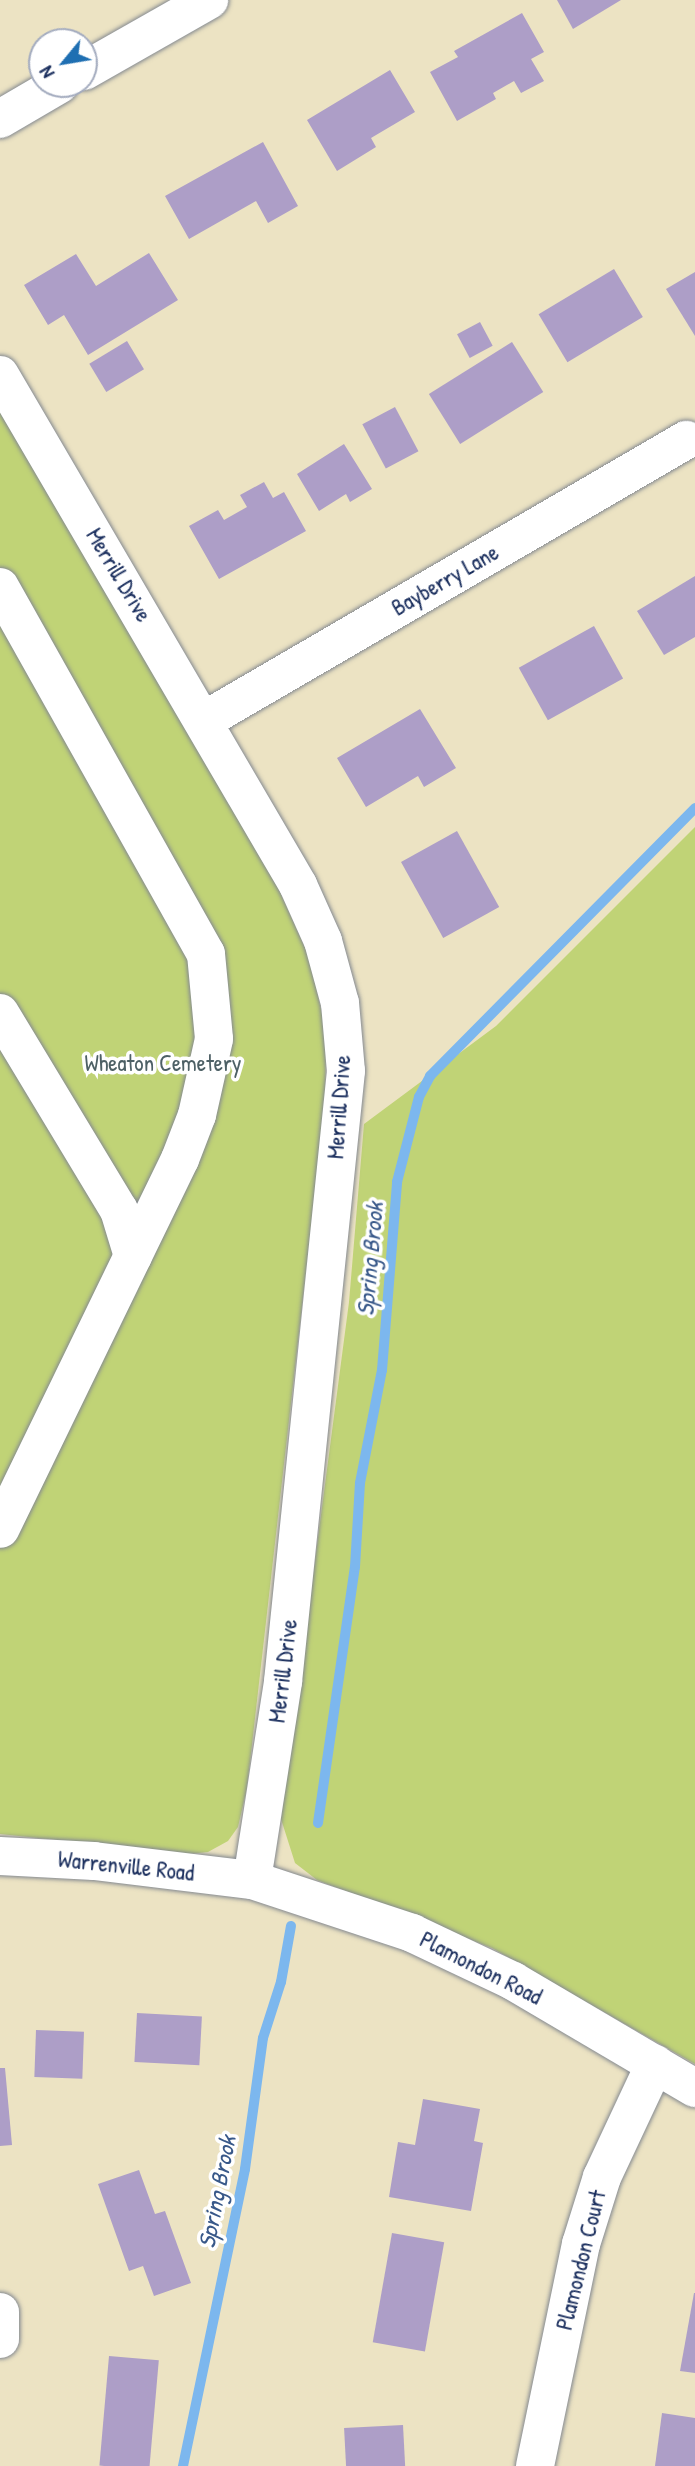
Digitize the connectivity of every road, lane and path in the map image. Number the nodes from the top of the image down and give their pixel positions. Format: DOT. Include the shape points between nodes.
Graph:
graph roads {
  1 [pos="209,0"];
  2 [pos="98,63"];
  3 [pos="36,98"];
  4 [pos="0,119"];
  5 [pos="0,375"];
  6 [pos="686,440"];
  7 [pos="0,587"];
  8 [pos="205,720"];
  9 [pos="0,1013"];
  10 [pos="133,1256"];
  11 [pos="0,1526"];
  12 [pos="0,1856"];
  13 [pos="252,1880"];
  14 [pos="656,2064"];
  15 [pos="695,2088"];
  16 [pos="0,2312"];
  17 [pos="0,2339"];
  18 [pos="535,2466"];
  1 -- 2 [label="street"];
  3 -- 4 [label="street"];
  5 -- 8 [label="street, Merrill Drive"];
  6 -- 8 [label="street, Bayberry Lane"];
  7 -- 10 [label="street" via="206,954 214,1039 197,1115"];
  8 -- 13 [label="street, Merrill Drive" via="298,885 323,941 340,1003 346,1071 283,1682"];
  9 -- 10 [label="street" via="119,1210"];
  10 -- 11 [label="street"];
  12 -- 13 [label="street, Warrenville Road" via="94,1861"];
  13 -- 14 [label="street, Plamondon Road" via="412,1933 513,1981"];
  14 -- 15 [label="street, Plamondon Road"];
  14 -- 18 [label="street, Plamondon Court" via="602,2177 581,2244"];
  16 -- 17 [label="street"];
}
